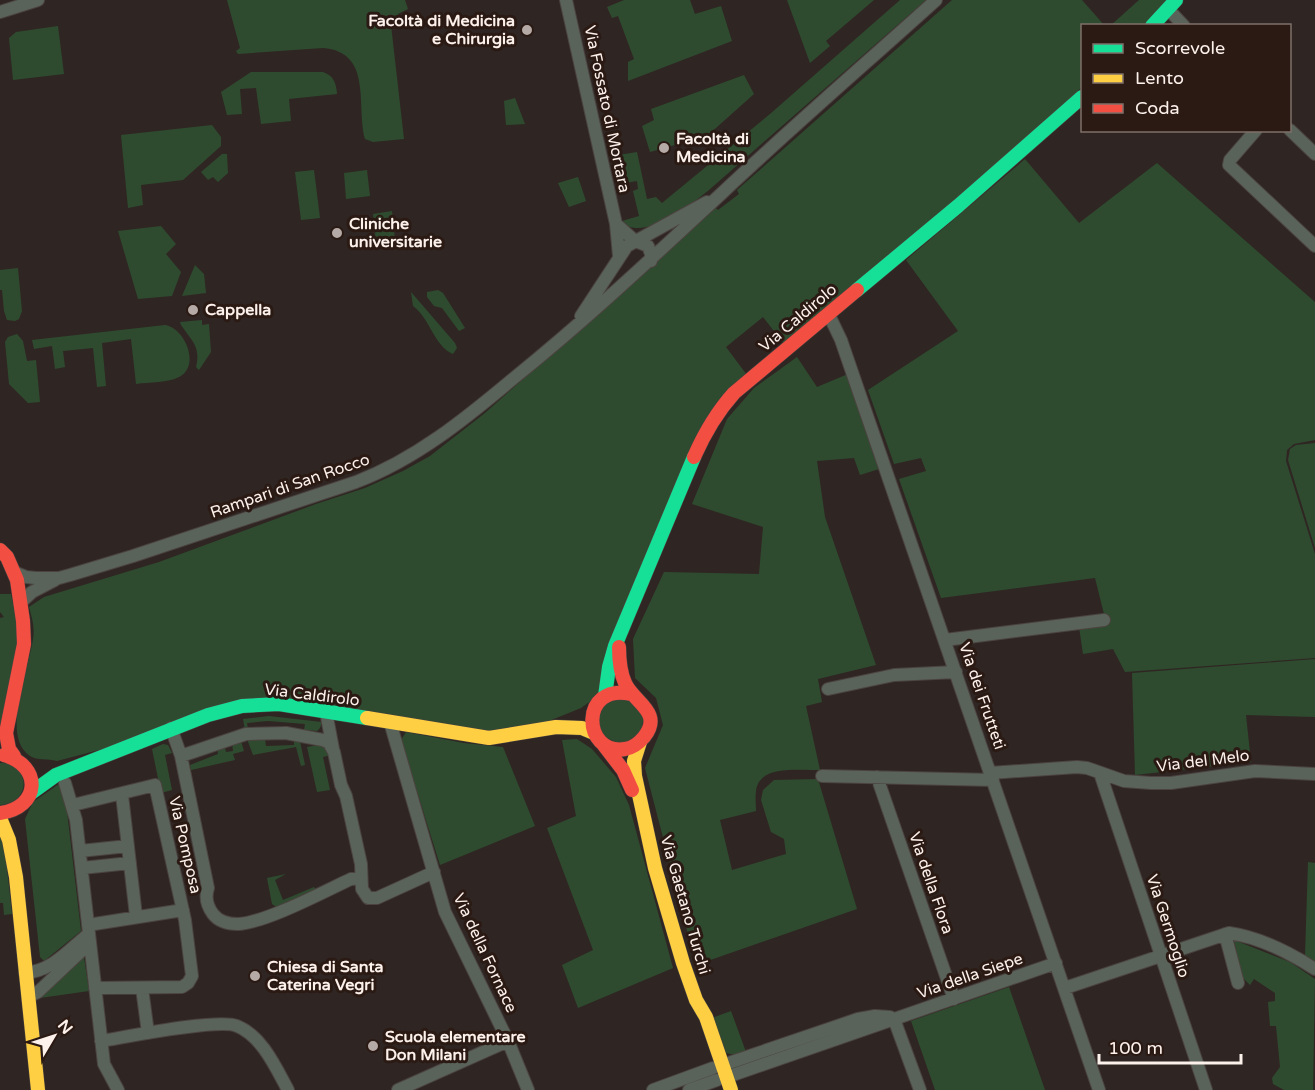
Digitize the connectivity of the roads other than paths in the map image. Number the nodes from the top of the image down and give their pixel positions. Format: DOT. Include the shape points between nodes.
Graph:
graph roads {
  1 [pos="38,0"];
  2 [pos="567,0"];
  3 [pos="936,0"];
  4 [pos="1172,5"];
  5 [pos="0,12"];
  6 [pos="1154,24"];
  7 [pos="1183,24"];
  8 [pos="1081,99"];
  9 [pos="1291,131"];
  10 [pos="1254,132"];
  11 [pos="1315,154"];
  12 [pos="721,194"];
  13 [pos="616,224"];
  14 [pos="635,241"];
  15 [pos="1315,246"];
  16 [pos="619,256"];
  17 [pos="651,261"];
  18 [pos="637,273"];
  19 [pos="829,315"];
  20 [pos="567,335"];
  21 [pos="0,550"];
  22 [pos="14,572"];
  23 [pos="59,578"];
  24 [pos="20,603"];
  25 [pos="1104,620"];
  26 [pos="622,629"];
  27 [pos="945,640"];
  28 [pos="956,672"];
  29 [pos="828,689"];
  30 [pos="631,694"];
  31 [pos="605,696"];
  32 [pos="595,706"];
  33 [pos="326,712"];
  34 [pos="390,722"];
  35 [pos="171,728"];
  36 [pos="539,729"];
  37 [pos="316,739"];
  38 [pos="598,739"];
  39 [pos="640,742"];
  40 [pos="334,752"];
  41 [pos="7,756"];
  42 [pos="181,756"];
  43 [pos="27,769"];
  44 [pos="1100,772"];
  45 [pos="1315,774"];
  46 [pos="822,776"];
  47 [pos="992,776"];
  48 [pos="877,777"];
  49 [pos="60,779"];
  50 [pos="122,795"];
  51 [pos="27,798"];
  52 [pos="73,806"];
  53 [pos="0,813"];
  54 [pos="0,818"];
  55 [pos="643,819"];
  56 [pos="128,846"];
  57 [pos="80,851"];
  58 [pos="130,863"];
  59 [pos="81,868"];
  60 [pos="434,872"];
  61 [pos="16,877"];
  62 [pos="361,884"];
  63 [pos="183,910"];
  64 [pos="136,916"];
  65 [pos="89,934"];
  66 [pos="1225,934"];
  67 [pos="1160,956"];
  68 [pos="1056,963"];
  69 [pos="1315,969"];
  70 [pos="25,973"];
  71 [pos="1238,983"];
  72 [pos="95,988"];
  73 [pos="142,988"];
  74 [pos="1065,988"];
  75 [pos="28,997"];
  76 [pos="954,999"];
  77 [pos="894,1018"];
  78 [pos="148,1033"];
  79 [pos="101,1041"];
  80 [pos="508,1041"];
  81 [pos="722,1078"];
  82 [pos="38,1090"];
  83 [pos="118,1090"];
  84 [pos="288,1090"];
  85 [pos="398,1090"];
  86 [pos="528,1090"];
  87 [pos="653,1090"];
  88 [pos="689,1090"];
  89 [pos="920,1090"];
  90 [pos="1099,1090"];
  91 [pos="1206,1090"];
  1 -- 5 [label="street"];
  2 -- 13 [label="street, Via Fossato di Mortara"];
  3 -- 12 [label="street, Rampari di San Rocco"];
  4 -- 6 [label="main road"];
  4 -- 7 [label="street"];
  8 -- 19 [label="main road, Via Caldirolo"];
  9 -- 11 [label="street"];
  10 -- 15 [label="street" via="1229,165"];
  12 -- 14 [label="street, Rampari di San Rocco"];
  12 -- 17 [label="street, Rampari di San Rocco"];
  13 -- 14 [label="street"];
  13 -- 16 [label="street, Via Fossato di Mortara"];
  14 -- 16 [label="street, Rampari di San Rocco"];
  14 -- 17 [label="street" via="648,246"];
  16 -- 18 [label="street" via="625,269"];
  16 -- 20 [label="street, Rampari di San Rocco"];
  17 -- 18 [label="street, Rampari di San Rocco"];
  18 -- 20 [label="street, Rampari di San Rocco"];
  19 -- 26 [label="main road, Via Caldirolo" via="734,393 712,418"];
  19 -- 27 [label="street, Via dei Frutteti"];
  20 -- 23 [label="street, Rampari di San Rocco" via="459,423 385,470"];
  21 -- 22 [label="main road" via="7,555"];
  22 -- 23 [label="street, Rampari di San Rocco" via="26,577"];
  22 -- 24 [label="main road"];
  23 -- 24 [label="street, Rampari di San Rocco"];
  24 -- 41 [label="main road" via="24,644 6,733"];
  25 -- 27 [label="street"];
  26 -- 30 [label="main road, Via Caldirolo" via="620,668"];
  26 -- 31 [label="main road, Via Caldirolo" via="609,667"];
  27 -- 28 [label="street, Via dei Frutteti"];
  28 -- 29 [label="street" via="894,675"];
  28 -- 47 [label="street, Via dei Frutteti"];
  30 -- 31 [label="main road" via="615,692"];
  30 -- 39 [label="main road, Via Caldirolo" via="642,701 649,717 647,732"];
  31 -- 32 [label="main road, Via Caldirolo"];
  32 -- 36 [label="main road, Via Caldirolo"];
  32 -- 38 [label="main road" via="591,722"];
  33 -- 34 [label="main road, Via Caldirolo"];
  33 -- 35 [label="main road, Via Caldirolo" via="279,704 252,705"];
  33 -- 37 [label="street" via="325,725"];
  33 -- 40 [label="street"];
  34 -- 36 [label="main road, Via Caldirolo" via="489,738"];
  34 -- 60 [label="street, Via della Fornace"];
  35 -- 42 [label="street"];
  35 -- 49 [label="main road, Via Caldirolo"];
  36 -- 38 [label="main road, Via Caldirolo" via="570,725"];
  37 -- 40 [label="street" via="329,743"];
  37 -- 42 [label="street" via="286,733 246,734"];
  38 -- 39 [label="main road, Via Caldirolo" via="621,750"];
  38 -- 55 [label="main road, Via Gaetano Turchi" via="623,770"];
  39 -- 55 [label="main road, Via Gaetano Turchi" via="634,761"];
  40 -- 62 [label="street" via="349,808"];
  41 -- 43 [label="main road"];
  42 -- 62 [label="street" via="208,888 207,900 216,917 237,924 258,921 342,883"];
  43 -- 49 [label="main road"];
  43 -- 51 [label="main road" via="32,781"];
  44 -- 45 [label="street, Via del Melo" via="1124,781 1151,783 1255,771"];
  44 -- 47 [label="street, Via del Melo" via="1077,767"];
  44 -- 67 [label="street, Via Germoglio"];
  46 -- 48 [label="street, Via del Melo"];
  47 -- 48 [label="street, Via del Melo"];
  47 -- 68 [label="street, Via dei Frutteti"];
  48 -- 76 [label="street, Via della Flora"];
  49 -- 51 [label="main road, Via Caldirolo"];
  49 -- 52 [label="street"];
  50 -- 52 [label="street, Via Pomposa"];
  50 -- 56 [label="street"];
  50 -- 63 [label="street, Via Pomposa" via="154,785"];
  51 -- 53 [label="main road, Via Caldirolo" via="13,811"];
  51 -- 61 [label="main road" via="16,822"];
  52 -- 57 [label="street"];
  54 -- 61 [label="main road" via="6,828"];
  55 -- 81 [label="main road, Via Gaetano Turchi" via="668,913"];
  56 -- 57 [label="street"];
  56 -- 58 [label="street"];
  57 -- 59 [label="street"];
  58 -- 59 [label="street"];
  58 -- 64 [label="street"];
  59 -- 65 [label="street"];
  60 -- 62 [label="street" via="377,898 368,898"];
  60 -- 80 [label="street, Via della Fornace" via="451,927"];
  61 -- 70 [label="main road"];
  63 -- 64 [label="street, Via Pomposa"];
  63 -- 73 [label="street, Via Pomposa" via="192,976 182,987"];
  64 -- 65 [label="street, Via Pomposa"];
  65 -- 70 [label="street, Via Pomposa" via="54,963"];
  65 -- 72 [label="street"];
  65 -- 75 [label="street" via="38,992"];
  66 -- 67 [label="street"];
  66 -- 69 [label="street" via="1236,934 1295,956"];
  66 -- 71 [label="street"];
  67 -- 74 [label="street"];
  67 -- 91 [label="street, Via Germoglio"];
  68 -- 74 [label="street, Via dei Frutteti"];
  68 -- 76 [label="street, Via della Siepe"];
  70 -- 75 [label="main road"];
  72 -- 73 [label="street, Via Pomposa"];
  72 -- 79 [label="street"];
  73 -- 78 [label="street"];
  74 -- 90 [label="street, Via dei Frutteti"];
  75 -- 82 [label="main road"];
  76 -- 77 [label="street, Via della Siepe"];
  77 -- 81 [label="street, Via della Siepe" via="858,1019"];
  77 -- 89 [label="street"];
  78 -- 79 [label="street"];
  78 -- 84 [label="street" via="225,1023 243,1029 262,1049"];
  79 -- 83 [label="street" via="105,1069"];
  80 -- 85 [label="street"];
  80 -- 86 [label="street, Via della Fornace"];
  81 -- 87 [label="street, Via della Siepe"];
  81 -- 88 [label="street, Via della Siepe"];
}
